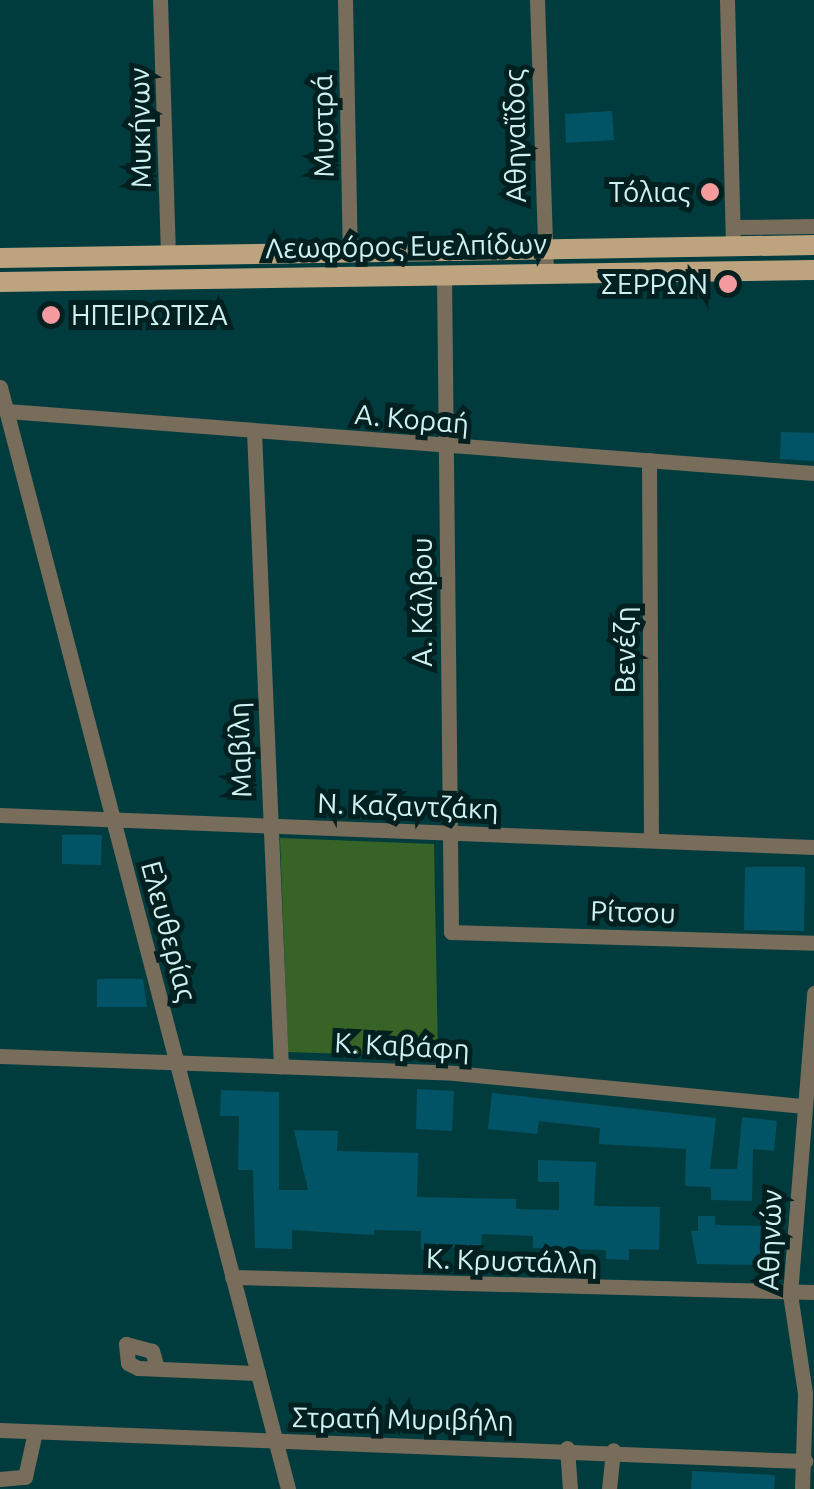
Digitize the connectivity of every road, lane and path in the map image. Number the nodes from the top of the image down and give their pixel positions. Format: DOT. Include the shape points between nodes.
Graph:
graph roads {
  1 [pos="160,0"];
  2 [pos="345,0"];
  3 [pos="537,0"];
  4 [pos="727,0"];
  5 [pos="814,226"];
  6 [pos="734,236"];
  7 [pos="814,245"];
  8 [pos="544,248"];
  9 [pos="350,252"];
  10 [pos="168,255"];
  11 [pos="0,258"];
  12 [pos="546,270"];
  13 [pos="814,270"];
  14 [pos="444,273"];
  15 [pos="0,282"];
  16 [pos="0,387"];
  17 [pos="7,411"];
  18 [pos="254,432"];
  19 [pos="447,448"];
  20 [pos="649,460"];
  21 [pos="814,473"];
  22 [pos="0,815"];
  23 [pos="113,819"];
  24 [pos="267,826"];
  25 [pos="447,833"];
  26 [pos="651,839"];
  27 [pos="814,847"];
  28 [pos="451,932"];
  29 [pos="814,943"];
  30 [pos="813,1004"];
  31 [pos="0,1056"];
  32 [pos="179,1063"];
  33 [pos="281,1066"];
  34 [pos="801,1106"];
  35 [pos="232,1278"];
  36 [pos="814,1292"];
  37 [pos="790,1294"];
  38 [pos="157,1368"];
  39 [pos="258,1373"];
  40 [pos="0,1430"];
  41 [pos="35,1432"];
  42 [pos="275,1440"];
  43 [pos="567,1448"];
  44 [pos="613,1450"];
  45 [pos="805,1461"];
  46 [pos="0,1479"];
  47 [pos="288,1489"];
  48 [pos="570,1489"];
  49 [pos="609,1489"];
  50 [pos="802,1489"];
  1 -- 10 [label="street, Μυκήνων"];
  2 -- 9 [label="street, Μυστρά"];
  3 -- 8 [label="street, Αθηναΐδος"];
  4 -- 6 [label="street"];
  5 -- 6 [label="street"];
  6 -- 7 [label="main road, Λεωφόρος Ευελπίδων"];
  6 -- 8 [label="main road, Λεωφόρος Ευελπίδων"];
  8 -- 9 [label="main road, Λεωφόρος Ευελπίδων"];
  8 -- 12 [label="street, Αθηναΐδος"];
  9 -- 10 [label="main road, Λεωφόρος Ευελπίδων"];
  10 -- 11 [label="main road, Λεωφόρος Ευελπίδων"];
  12 -- 13 [label="main road, Λεωφόρος Ευελπίδων"];
  12 -- 14 [label="main road, Λεωφόρος Ευελπίδων"];
  14 -- 15 [label="main road, Λεωφόρος Ευελπίδων"];
  14 -- 19 [label="street, A. Κάλβου"];
  16 -- 17 [label="street, Ελευθερίας"];
  17 -- 18 [label="street, Α. Κοραή"];
  17 -- 23 [label="street, Ελευθερίας"];
  18 -- 19 [label="street, Α. Κοραή"];
  18 -- 24 [label="street, Μαβίλη"];
  19 -- 20 [label="street, Α. Κοραή"];
  19 -- 25 [label="street, A. Κάλβου"];
  20 -- 21 [label="street, Α. Κοραή"];
  20 -- 26 [label="street, Βενέζη"];
  22 -- 23 [label="street, Ν. Καζαντζάκη"];
  23 -- 24 [label="street, Ν. Καζαντζάκη"];
  23 -- 32 [label="street, Ελευθερίας"];
  24 -- 25 [label="street, Ν. Καζαντζάκη"];
  24 -- 33 [label="street, Μαβίλη"];
  25 -- 26 [label="street, Ν. Καζαντζάκη"];
  25 -- 28 [label="street, A. Κάλβου"];
  26 -- 27 [label="street, Ν. Καζαντζάκη"];
  28 -- 29 [label="street, Ρίτσου"];
  30 -- 34 [label="street, Αθηνών"];
  31 -- 32 [label="street, Κ. Καβάφη"];
  32 -- 33 [label="street, Κ. Καβάφη"];
  32 -- 35 [label="street, Ελευθερίας"];
  33 -- 34 [label="street, Κ. Καβάφη" via="454,1072"];
  34 -- 37 [label="street, Αθηνών"];
  35 -- 37 [label="street, Κ. Κρυστάλλη"];
  35 -- 39 [label="street, Ελευθερίας"];
  36 -- 37 [label="street, Κ. Κρυστάλλη"];
  37 -- 45 [label="street, Αθηνών" via="805,1394"];
  38 -- 39 [label="street"];
  39 -- 42 [label="street, Ελευθερίας"];
  40 -- 41 [label="street, Στρατή Μυριβήλη"];
  41 -- 42 [label="street, Στρατή Μυριβήλη"];
  41 -- 46 [label="street" via="25,1477"];
  42 -- 43 [label="street, Στρατή Μυριβήλη"];
  42 -- 47 [label="street, Ελευθερίας"];
  43 -- 44 [label="street, Στρατή Μυριβήλη"];
  43 -- 48 [label="street"];
  44 -- 45 [label="street, Στρατή Μυριβήλη"];
  44 -- 49 [label="street"];
  45 -- 50 [label="street, Αθηνών"];
}
